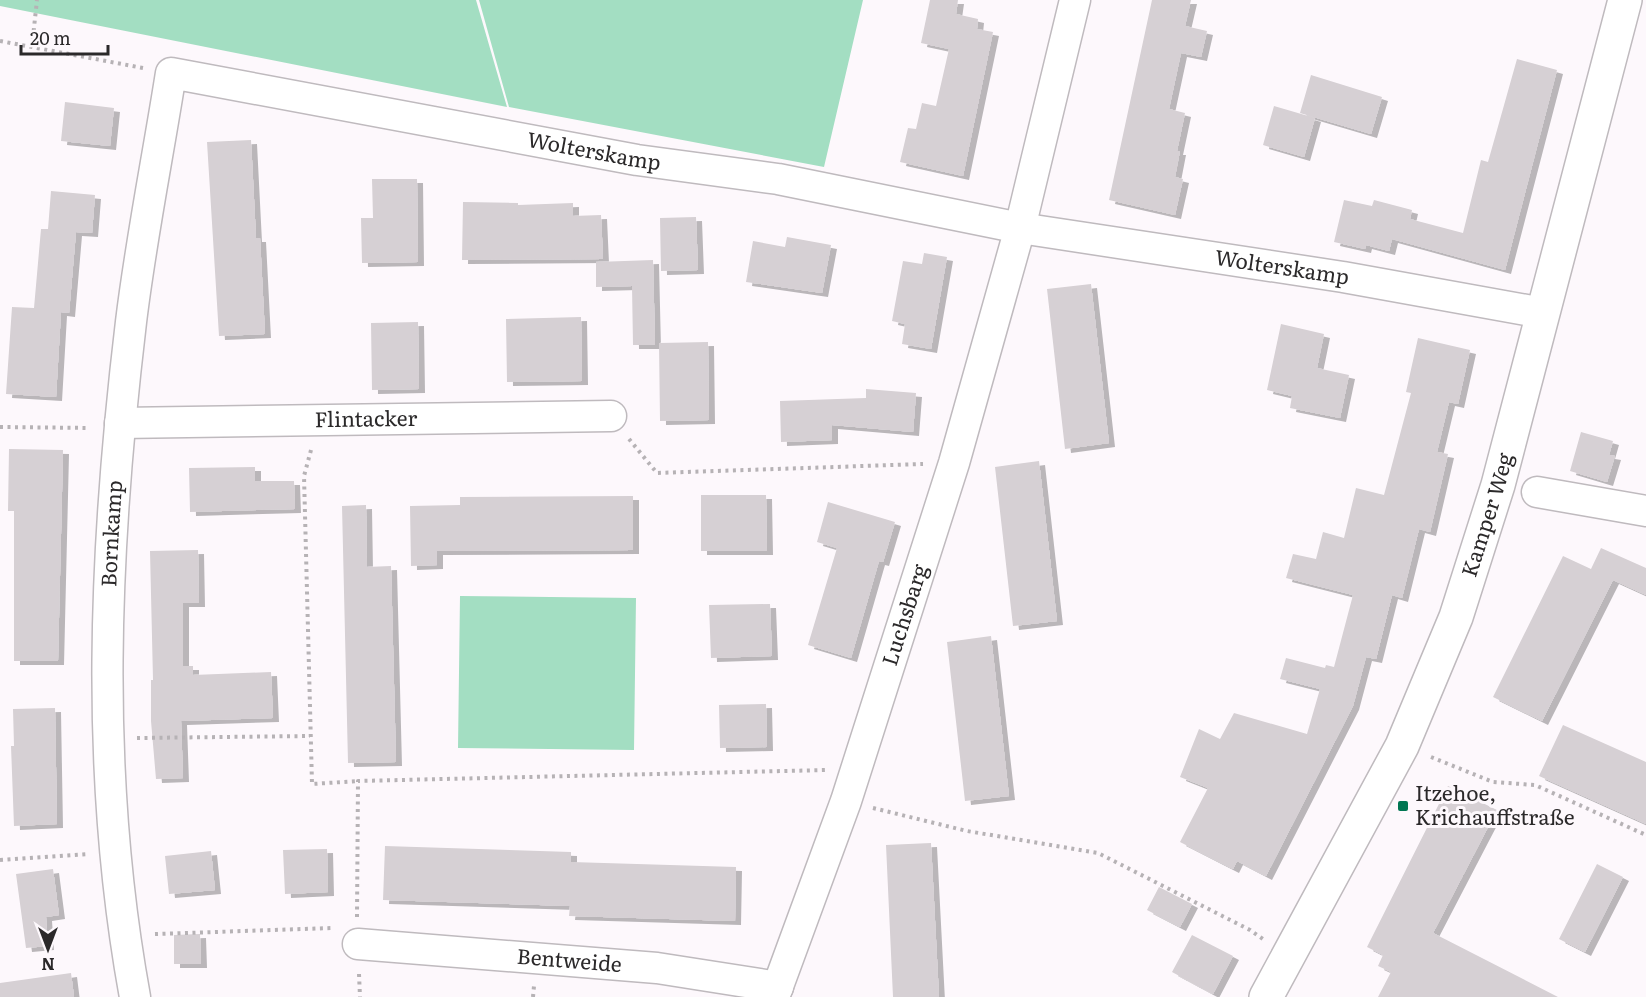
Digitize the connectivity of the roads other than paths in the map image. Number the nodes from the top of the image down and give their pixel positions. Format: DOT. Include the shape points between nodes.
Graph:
graph roads {
  1 [pos="1075,0"];
  2 [pos="1625,0"];
  3 [pos="171,73"];
  4 [pos="1020,228"];
  5 [pos="1543,313"];
  6 [pos="611,416"];
  7 [pos="120,423"];
  8 [pos="1538,492"];
  9 [pos="1646,511"];
  10 [pos="358,935"];
  11 [pos="776,992"];
  12 [pos="135,997"];
  13 [pos="1266,997"];
  1 -- 4 [label="street"];
  2 -- 5 [label="main road, Kamper Weg"];
  3 -- 4 [label="street, Wolterskamp" via="638,160 778,179"];
  3 -- 7 [label="street, Bornkamp" via="131,320"];
  4 -- 5 [label="street, Wolterskamp" via="1343,277"];
  4 -- 11 [label="street, Luchsbarg" via="954,463 857,770"];
  5 -- 13 [label="main road, Kamper Weg" via="1498,485 1434,674 1402,746"];
  6 -- 7 [label="street, Flintacker"];
  7 -- 12 [label="street, Bornkamp" via="106,669 113,853"];
  8 -- 9 [label="street"];
  10 -- 11 [label="street, Bentweide" via="657,969"];
}
